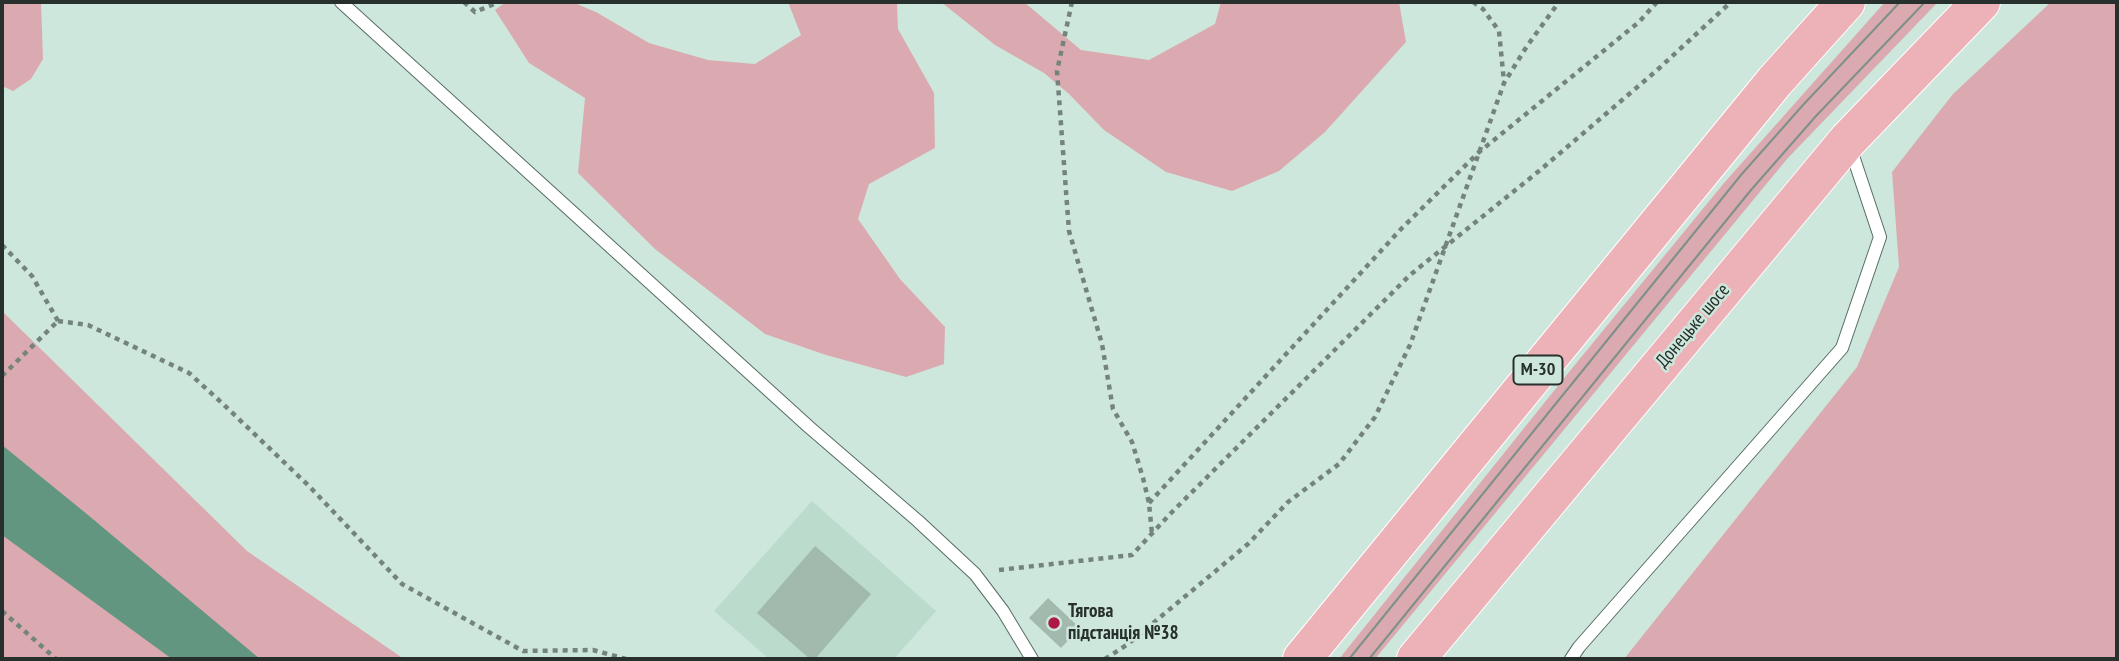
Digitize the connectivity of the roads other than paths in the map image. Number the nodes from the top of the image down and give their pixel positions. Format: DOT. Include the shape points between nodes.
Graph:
graph roads {
  1 [pos="341,2"];
  2 [pos="1846,2"];
  3 [pos="1981,2"];
  4 [pos="1848,140"];
  5 [pos="1032,659"];
  6 [pos="1302,659"];
  7 [pos="1416,659"];
  8 [pos="1571,659"];
  1 -- 5 [label="lane" via="975,574"];
  2 -- 6 [label="highway, М-30" via="1775,81"];
  3 -- 4 [label="highway, Донецьке шосе"];
  4 -- 7 [label="highway, Донецьке шосе"];
  4 -- 8 [label="lane" via="1880,237 1842,348"];
}
